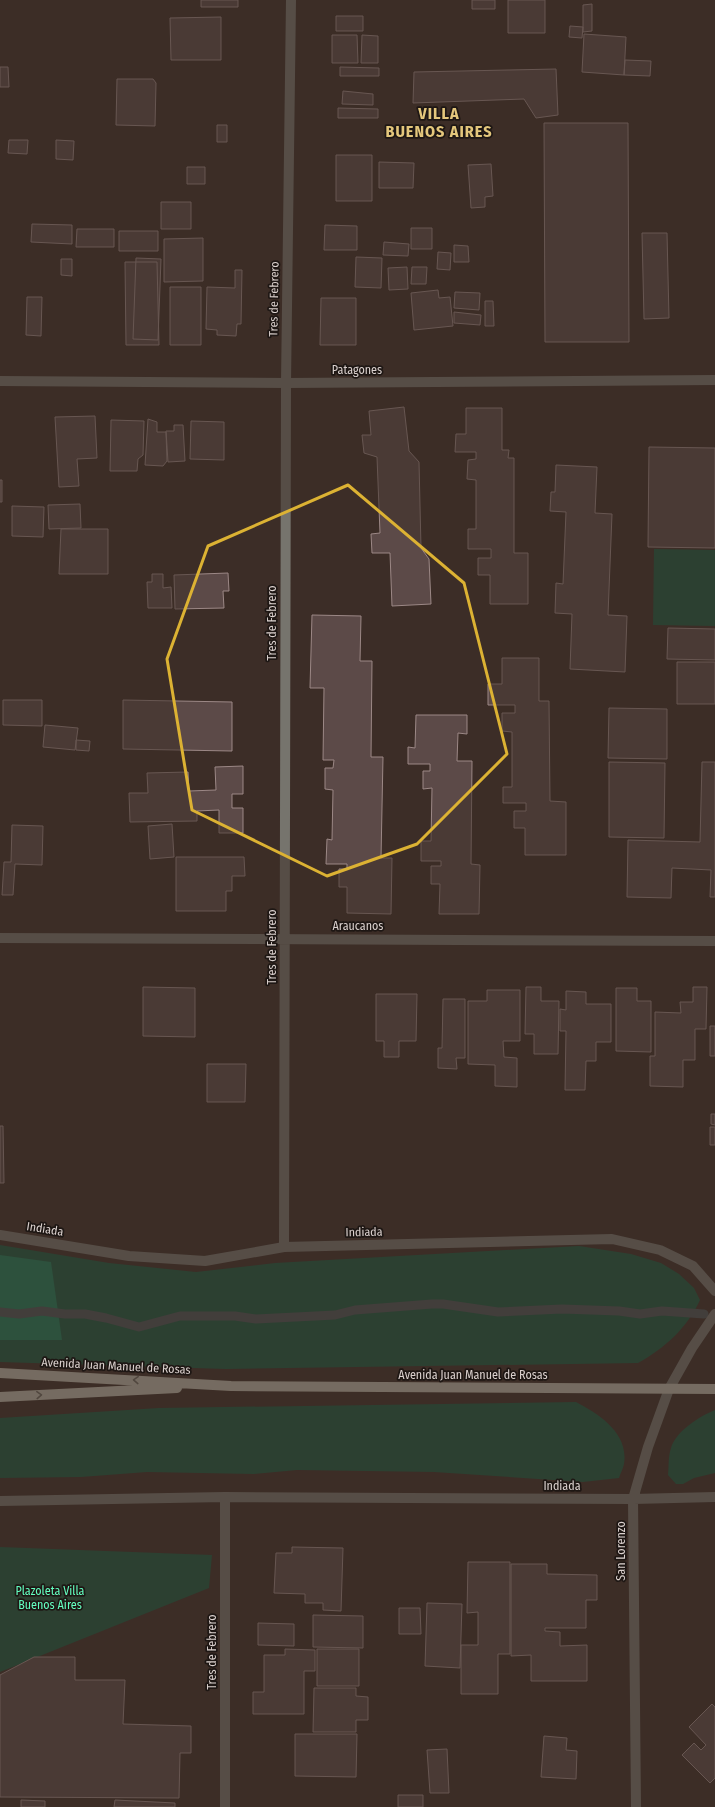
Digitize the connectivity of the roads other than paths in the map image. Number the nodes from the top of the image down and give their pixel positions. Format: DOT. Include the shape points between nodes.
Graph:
graph roads {
  1 [pos="291,0"];
  2 [pos="715,380"];
  3 [pos="0,381"];
  4 [pos="286,383"];
  5 [pos="0,938"];
  6 [pos="285,939"];
  7 [pos="715,942"];
  8 [pos="0,1235"];
  9 [pos="284,1247"];
  10 [pos="715,1291"];
  11 [pos="715,1314"];
  12 [pos="0,1373"];
  13 [pos="231,1386"];
  14 [pos="670,1389"];
  15 [pos="715,1389"];
  16 [pos="0,1398"];
  17 [pos="225,1497"];
  18 [pos="715,1497"];
  19 [pos="633,1499"];
  20 [pos="0,1501"];
  21 [pos="225,1807"];
  22 [pos="636,1807"];
  1 -- 4 [label="street, Tres de Febrero"];
  2 -- 4 [label="street, Patagones"];
  3 -- 4 [label="street, Patagones"];
  4 -- 6 [label="street, Tres de Febrero"];
  5 -- 6 [label="street, Araucanos"];
  6 -- 7 [label="street, Araucanos"];
  6 -- 9 [label="street, Tres de Febrero"];
  8 -- 9 [label="street, Indiada" via="129,1256 204,1261"];
  9 -- 10 [label="street, Indiada" via="612,1239 660,1250 693,1266"];
  11 -- 14 [label="street, San Lorenzo" via="692,1348"];
  13 -- 12 [label="main road, Avenida Juan Manuel de Rosas, one-way"];
  13 -- 14 [label="main road, Avenida Juan Manuel de Rosas"];
  16 -- 13 [label="main road, Avenida Juan Manuel de Rosas, one-way"];
  14 -- 15 [label="main road, Avenida Juan Manuel de Rosas"];
  14 -- 19 [label="street, San Lorenzo" via="648,1448"];
  17 -- 19 [label="street, Indiada"];
  17 -- 20 [label="street, Indiada"];
  17 -- 21 [label="street, Tres de Febrero"];
  18 -- 19 [label="street, Indiada"];
  19 -- 22 [label="street, San Lorenzo"];
}
